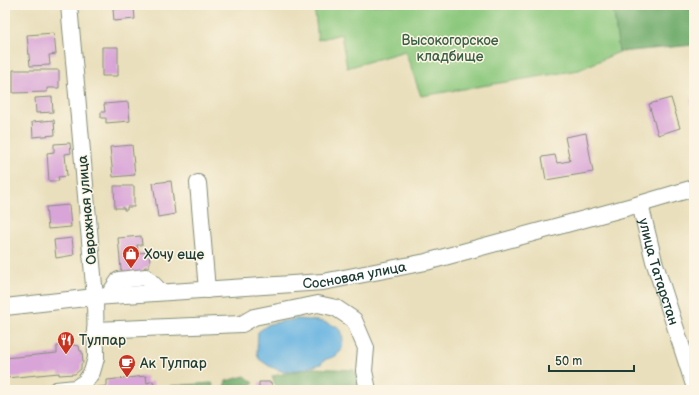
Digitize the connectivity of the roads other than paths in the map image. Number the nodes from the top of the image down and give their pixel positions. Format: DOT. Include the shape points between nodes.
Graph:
graph roads {
  1 [pos="69,5"];
  2 [pos="198,183"];
  3 [pos="694,188"];
  4 [pos="640,204"];
  5 [pos="207,290"];
  6 [pos="101,296"];
  7 [pos="5,306"];
  8 [pos="95,330"];
  9 [pos="694,385"];
  10 [pos="56,390"];
  11 [pos="368,390"];
  1 -- 6 [label="street, Овражная улица"];
  2 -- 5 [label="street"];
  3 -- 4 [label="street, Сосновая улица"];
  4 -- 5 [label="street, Сосновая улица" via="426,262 323,282"];
  4 -- 9 [label="street, улица Татарстан" via="654,261"];
  5 -- 6 [label="street, Сосновая улица"];
  6 -- 7 [label="street, Сосновая улица"];
  6 -- 8 [label="street, Овражная улица"];
  8 -- 10 [label="street, Овражная улица" via="96,358 92,372 76,388"];
  8 -- 11 [label="street" via="242,324 254,317 318,304 336,308 354,320 366,348 364,371"];
}
